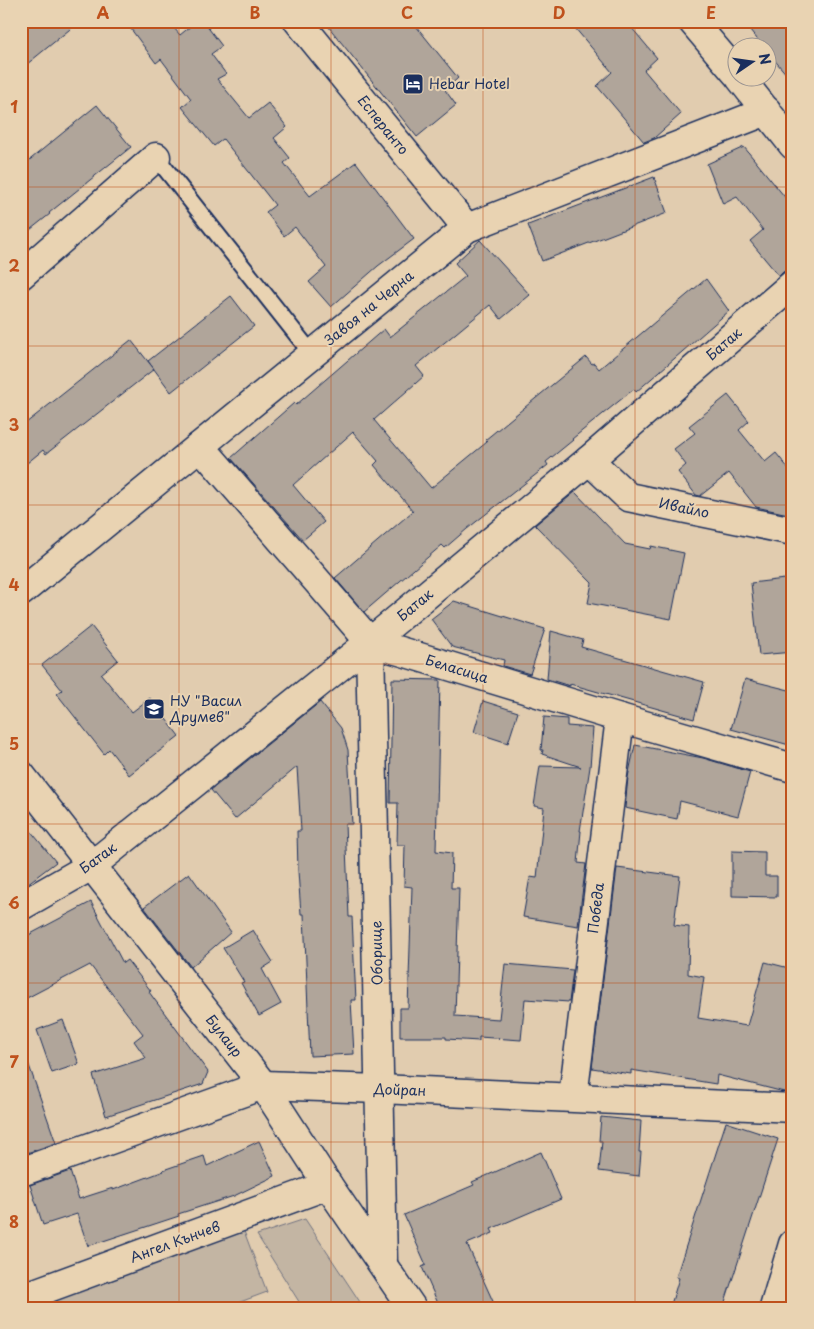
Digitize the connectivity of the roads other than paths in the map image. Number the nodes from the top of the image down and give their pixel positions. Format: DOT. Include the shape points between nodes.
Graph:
graph roads {
  1 [pos="298,21"];
  2 [pos="692,21"];
  3 [pos="726,61"];
  4 [pos="748,88"];
  5 [pos="767,111"];
  6 [pos="793,145"];
  7 [pos="156,157"];
  8 [pos="467,228"];
  9 [pos="21,275"];
  10 [pos="793,284"];
  11 [pos="312,354"];
  12 [pos="200,446"];
  13 [pos="589,460"];
  14 [pos="793,530"];
  15 [pos="21,592"];
  16 [pos="370,642"];
  17 [pos="620,718"];
  18 [pos="793,768"];
  19 [pos="21,775"];
  20 [pos="91,866"];
  21 [pos="21,906"];
  22 [pos="262,1085"];
  23 [pos="380,1089"];
  24 [pos="573,1097"];
  25 [pos="793,1108"];
  26 [pos="21,1172"];
  27 [pos="328,1185"];
  28 [pos="793,1244"];
  29 [pos="382,1264"];
  30 [pos="21,1298"];
  31 [pos="412,1308"];
  32 [pos="774,1308"];
  1 -- 8 [label="street, Есперанто"];
  2 -- 3 [label="street"];
  4 -- 5 [label="street"];
  5 -- 6 [label="street"];
  5 -- 8 [label="street, Завоя на Черна"];
  7 -- 9 [label="street"];
  7 -- 11 [label="lane"];
  8 -- 11 [label="street, Завоя на Черна"];
  10 -- 13 [label="street, Батак"];
  11 -- 12 [label="street, Завоя на Черна"];
  12 -- 15 [label="street, Завоя на Черна"];
  12 -- 16 [label="street"];
  13 -- 14 [label="street, Ивайло" via="628,496"];
  13 -- 16 [label="street, Батак"];
  16 -- 17 [label="street, Беласица"];
  16 -- 20 [label="street, Батак"];
  16 -- 23 [label="street, Оборище"];
  17 -- 18 [label="street, Беласица"];
  17 -- 24 [label="street, Победа"];
  19 -- 20 [label="street, Булаир"];
  20 -- 21 [label="street, Батак"];
  20 -- 22 [label="street, Булаир"];
  22 -- 23 [label="street, Дойран"];
  22 -- 26 [label="street, Дойран"];
  22 -- 27 [label="street, Булаир"];
  23 -- 24 [label="street, Дойран"];
  23 -- 29 [label="street, Оборище"];
  24 -- 25 [label="street, Дойран"];
  27 -- 29 [label="street, Булаир"];
  27 -- 30 [label="street, Ангел Кънчев"];
  28 -- 32 [label="street"];
  29 -- 31 [label="street, Булаир"];
}
